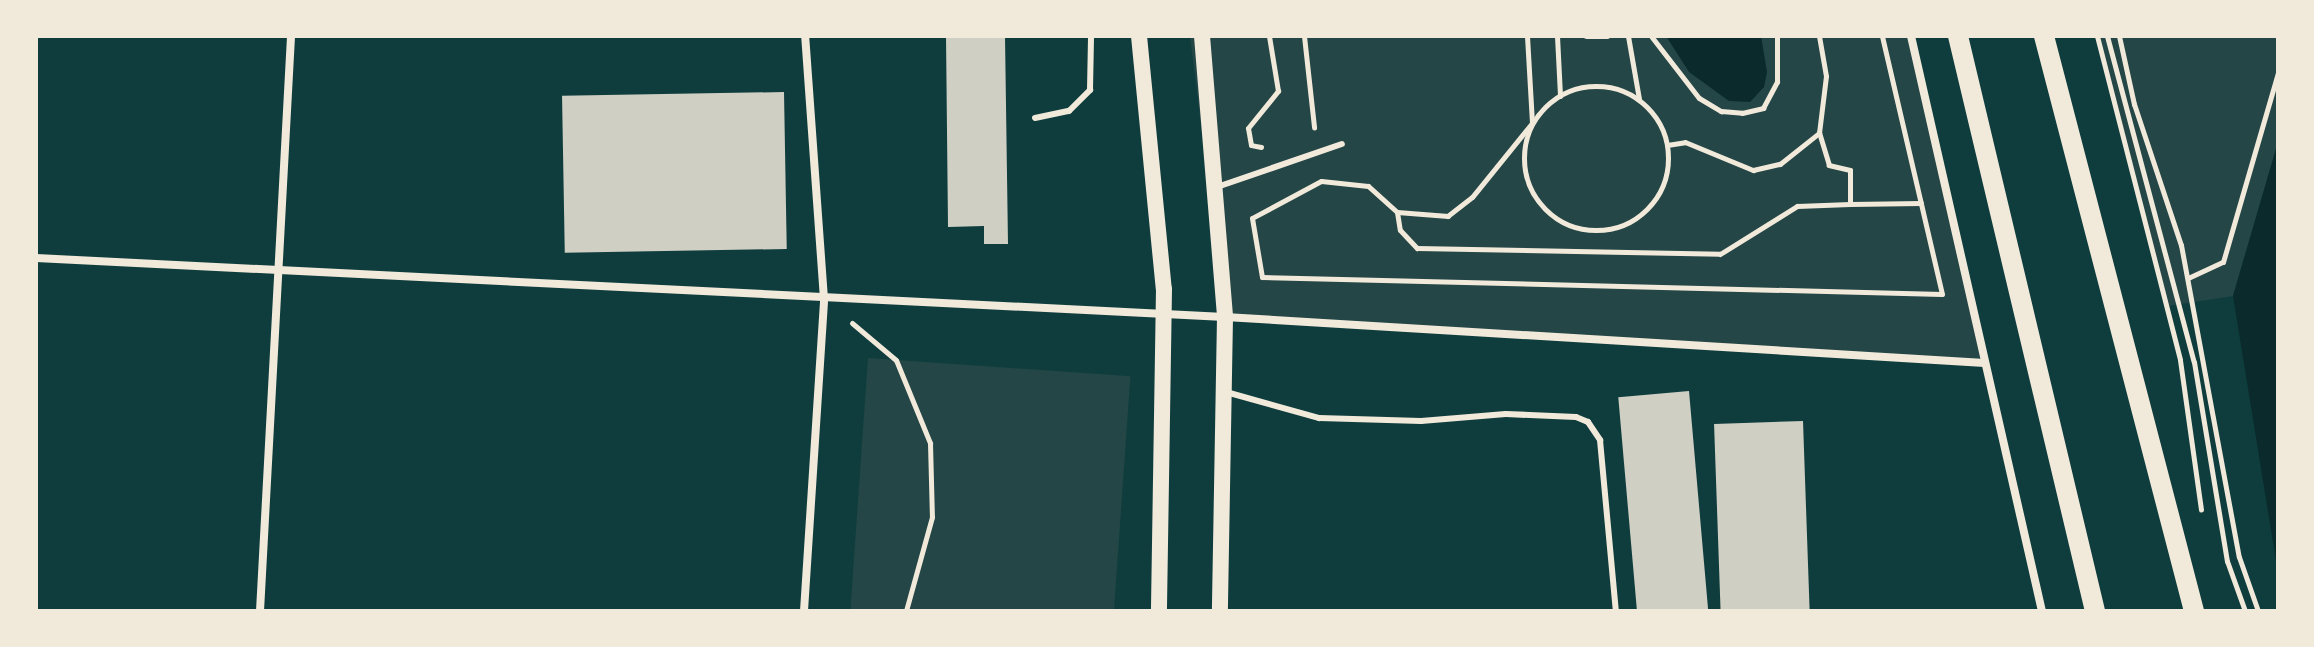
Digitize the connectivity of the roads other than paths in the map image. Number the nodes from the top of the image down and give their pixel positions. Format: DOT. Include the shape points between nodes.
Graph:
graph roads {
  1 [pos="291,36"];
  2 [pos="805,36"];
  3 [pos="1091,36"];
  4 [pos="1139,36"];
  5 [pos="1202,36"];
  6 [pos="1911,36"];
  7 [pos="1958,36"];
  8 [pos="2044,36"];
  9 [pos="1035,118"];
  10 [pos="1342,144"];
  11 [pos="1216,187"];
  12 [pos="36,258"];
  13 [pos="281,266"];
  14 [pos="824,299"];
  15 [pos="1163,316"];
  16 [pos="1225,317"];
  17 [pos="1985,363"];
  18 [pos="1223,392"];
  19 [pos="260,611"];
  20 [pos="804,611"];
  21 [pos="1159,611"];
  22 [pos="1220,611"];
  23 [pos="1616,611"];
  24 [pos="2042,611"];
  25 [pos="2095,611"];
  26 [pos="2194,611"];
  1 -- 13 [label="street"];
  2 -- 14 [label="street"];
  3 -- 9 [label="lane" via="1090,90 1069,111"];
  4 -- 15 [label="main road"];
  5 -- 11 [label="main road"];
  6 -- 17 [label="street"];
  7 -- 25 [label="main road"];
  8 -- 26 [label="main road"];
  10 -- 11 [label="lane"];
  11 -- 16 [label="main road"];
  12 -- 13 [label="street"];
  13 -- 14 [label="street"];
  13 -- 19 [label="street"];
  14 -- 15 [label="street"];
  14 -- 20 [label="street"];
  15 -- 16 [label="street"];
  15 -- 21 [label="main road"];
  16 -- 17 [label="street"];
  16 -- 18 [label="main road"];
  17 -- 24 [label="street"];
  18 -- 22 [label="main road"];
  18 -- 23 [label="lane" via="1319,418 1421,421 1506,414 1588,422 1600,440"];
}
